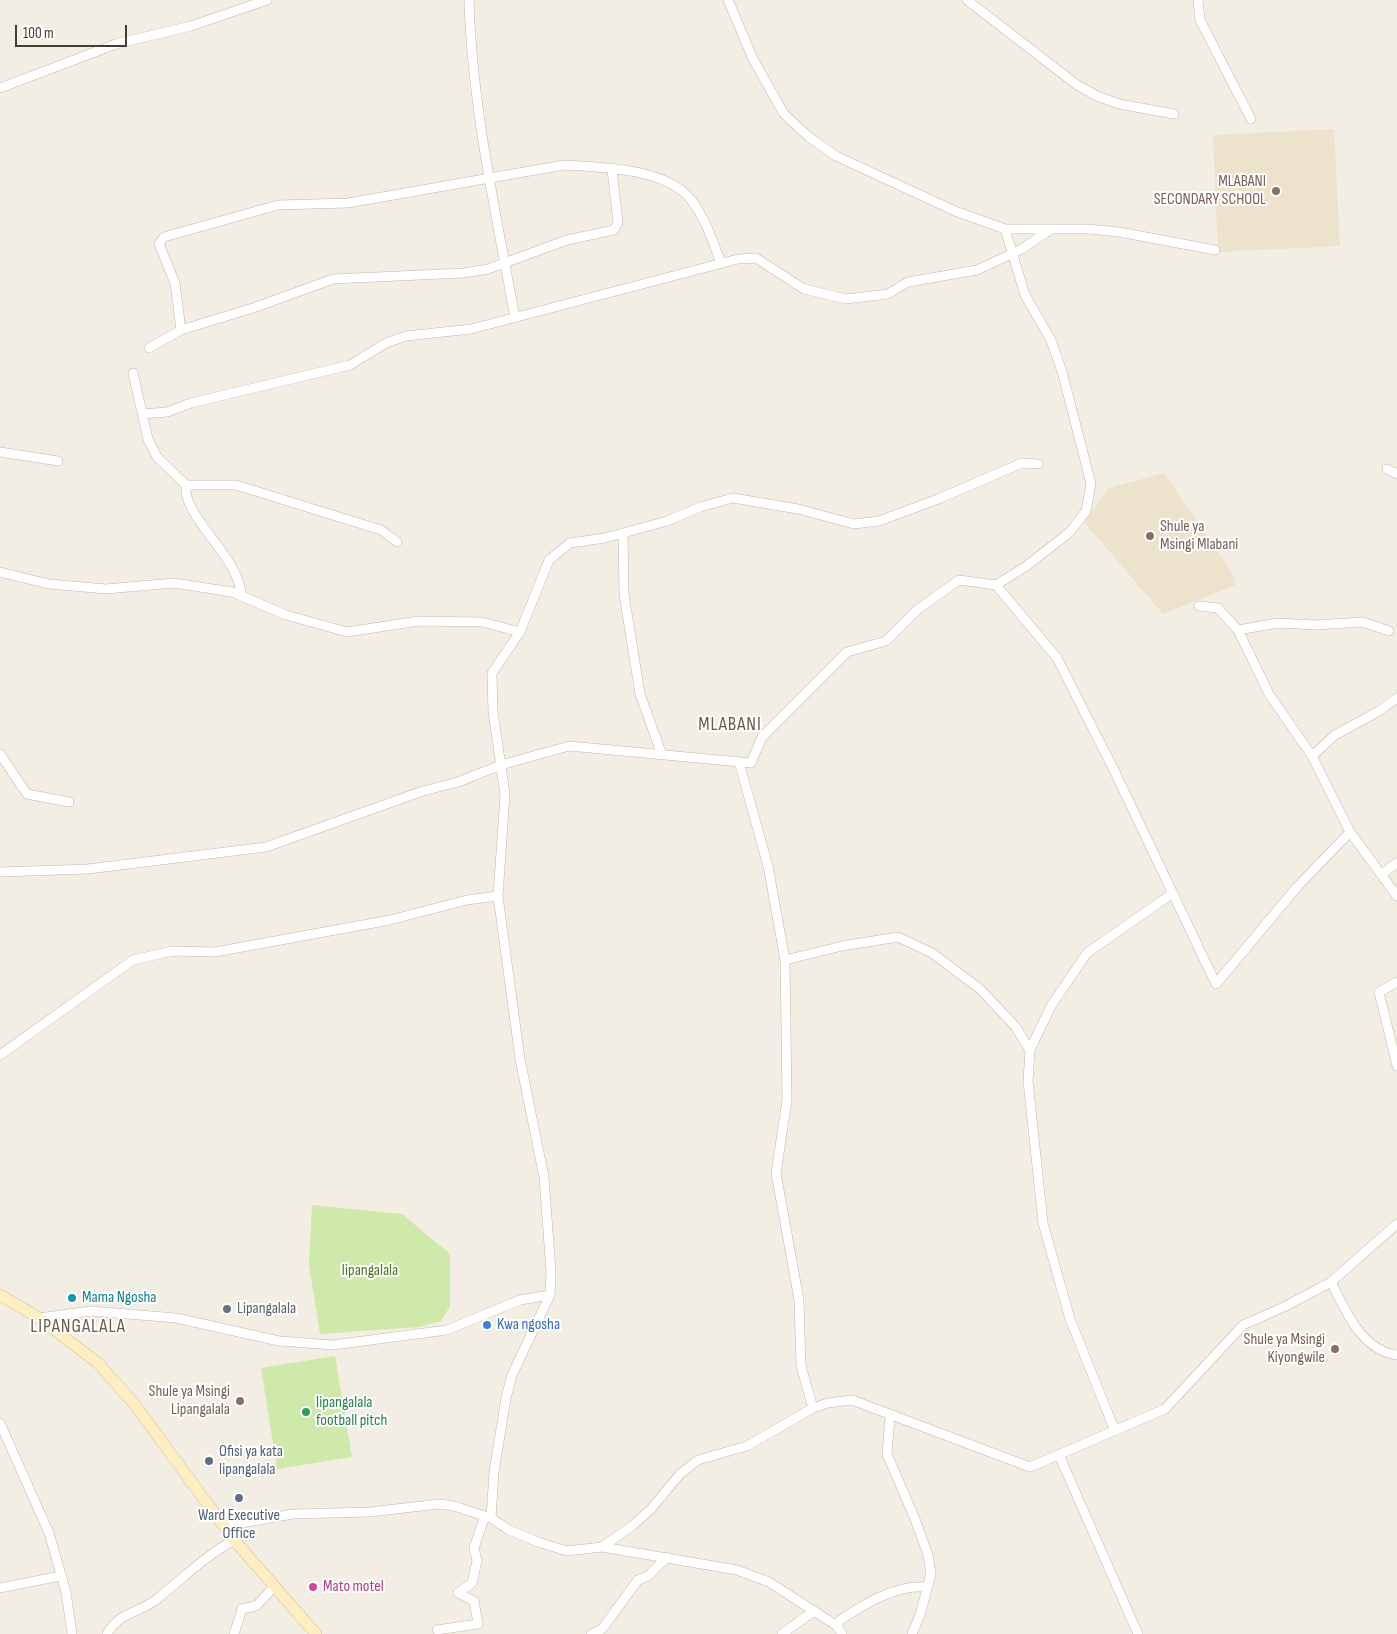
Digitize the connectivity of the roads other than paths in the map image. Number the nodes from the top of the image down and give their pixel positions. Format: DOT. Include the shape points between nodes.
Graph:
graph roads {
  1 [pos="267,0"];
  2 [pos="468,0"];
  3 [pos="728,0"];
  4 [pos="966,0"];
  5 [pos="1198,0"];
  6 [pos="0,88"];
  7 [pos="1174,114"];
  8 [pos="1252,119"];
  9 [pos="612,170"];
  10 [pos="490,176"];
  11 [pos="1005,229"];
  12 [pos="1050,229"];
  13 [pos="1215,250"];
  14 [pos="1011,254"];
  15 [pos="505,263"];
  16 [pos="721,263"];
  17 [pos="515,318"];
  18 [pos="181,330"];
  19 [pos="150,348"];
  20 [pos="132,374"];
  21 [pos="142,414"];
  22 [pos="0,452"];
  23 [pos="58,461"];
  24 [pos="1038,464"];
  25 [pos="1387,469"];
  26 [pos="1397,474"];
  27 [pos="186,485"];
  28 [pos="623,533"];
  29 [pos="397,542"];
  30 [pos="0,572"];
  31 [pos="996,584"];
  32 [pos="240,595"];
  33 [pos="1199,606"];
  34 [pos="1238,630"];
  35 [pos="1389,631"];
  36 [pos="520,632"];
  37 [pos="1397,698"];
  38 [pos="0,754"];
  39 [pos="662,755"];
  40 [pos="1312,756"];
  41 [pos="739,762"];
  42 [pos="501,765"];
  43 [pos="69,802"];
  44 [pos="1350,832"];
  45 [pos="1397,863"];
  46 [pos="0,872"];
  47 [pos="1382,874"];
  48 [pos="1173,892"];
  49 [pos="498,896"];
  50 [pos="1397,896"];
  51 [pos="785,960"];
  52 [pos="1397,982"];
  53 [pos="1030,1050"];
  54 [pos="0,1055"];
  55 [pos="1397,1066"];
  56 [pos="1397,1224"];
  57 [pos="1331,1282"];
  58 [pos="0,1295"];
  59 [pos="550,1295"];
  60 [pos="39,1318"];
  61 [pos="1397,1355"];
  62 [pos="813,1408"];
  63 [pos="890,1416"];
  64 [pos="0,1423"];
  65 [pos="1114,1431"];
  66 [pos="1059,1455"];
  67 [pos="488,1517"];
  68 [pos="224,1526"];
  69 [pos="234,1540"];
  70 [pos="602,1547"];
  71 [pos="666,1557"];
  72 [pos="60,1576"];
  73 [pos="274,1587"];
  74 [pos="0,1588"];
  75 [pos="927,1588"];
  76 [pos="814,1611"];
  77 [pos="836,1626"];
  78 [pos="437,1630"];
  79 [pos="72,1634"];
  80 [pos="107,1634"];
  81 [pos="234,1634"];
  82 [pos="316,1634"];
  83 [pos="591,1634"];
  84 [pos="782,1634"];
  85 [pos="842,1634"];
  86 [pos="912,1634"];
  87 [pos="1138,1634"];
  1 -- 6 [label="street" via="191,26 116,44"];
  2 -- 10 [label="street" via="470,43"];
  3 -- 11 [label="street" via="753,59 784,114 809,137 836,156 955,212"];
  4 -- 7 [label="street" via="1077,86 1119,104"];
  5 -- 8 [label="street" via="1200,20"];
  9 -- 10 [label="street" via="564,165"];
  9 -- 15 [label="street" via="618,222 614,230 567,240"];
  9 -- 16 [label="street" via="663,178 681,190 703,217"];
  10 -- 15 [label="street"];
  10 -- 18 [label="street" via="348,203 278,205 164,237 159,244 175,283"];
  11 -- 12 [label="street"];
  11 -- 14 [label="street"];
  12 -- 13 [label="street" via="1119,232"];
  12 -- 14 [label="street"];
  14 -- 16 [label="street" via="977,270 908,282 888,294 846,299 804,289 756,258"];
  14 -- 31 [label="street" via="1025,295 1051,340 1092,484 1086,511 1070,532 1025,567"];
  15 -- 17 [label="street"];
  15 -- 18 [label="street" via="464,272 333,279"];
  16 -- 17 [label="street"];
  17 -- 21 [label="street" via="471,329 406,336 386,342 350,365 191,402 167,412"];
  18 -- 19 [label="street"];
  20 -- 21 [label="street"];
  21 -- 27 [label="street" via="148,439 157,456"];
  22 -- 23 [label="street"];
  24 -- 28 [label="street" via="1022,463 879,521 854,524 798,509 733,498"];
  25 -- 26 [label="street"];
  27 -- 29 [label="street" via="236,485 380,530"];
  27 -- 32 [label="street" via="188,503 220,547 240,586"];
  28 -- 36 [label="street" via="570,543 548,560"];
  28 -- 39 [label="street" via="624,594 640,694"];
  30 -- 32 [label="street" via="58,584 106,589 174,583"];
  31 -- 41 [label="street" via="959,580 917,610 886,641 847,652 762,737 751,763"];
  31 -- 48 [label="street" via="1058,658"];
  32 -- 36 [label="street" via="286,615 347,632 419,621 482,622"];
  33 -- 34 [label="street" via="1218,608"];
  34 -- 35 [label="street" via="1278,623 1363,622"];
  34 -- 40 [label="street" via="1269,694"];
  36 -- 42 [label="street" via="492,672 493,712"];
  37 -- 40 [label="street" via="1379,712 1335,735"];
  38 -- 43 [label="street" via="27,794"];
  39 -- 41 [label="street"];
  39 -- 42 [label="street" via="569,746"];
  40 -- 44 [label="street"];
  41 -- 51 [label="street" via="768,866"];
  42 -- 46 [label="street" via="266,847 88,869"];
  42 -- 49 [label="street" via="505,794"];
  44 -- 47 [label="street"];
  44 -- 48 [label="street" via="1298,886 1216,984"];
  45 -- 47 [label="street"];
  47 -- 50 [label="street"];
  48 -- 53 [label="street" via="1087,953 1051,1006"];
  49 -- 54 [label="street" via="467,900 390,920 215,952 172,951 133,960"];
  49 -- 59 [label="street" via="520,1059 544,1177"];
  51 -- 53 [label="street" via="898,937 932,953 980,989 1015,1026"];
  51 -- 62 [label="street" via="787,1100 776,1173 799,1300 801,1366"];
  52 -- 55 [label="street" via="1378,992"];
  53 -- 65 [label="street" via="1028,1081 1043,1223 1070,1319"];
  56 -- 57 [label="street"];
  57 -- 61 [label="street" via="1352,1322 1372,1346"];
  57 -- 65 [label="street" via="1243,1325 1165,1409"];
  58 -- 60 [label="main road"];
  59 -- 60 [label="street" via="520,1300 447,1330 333,1345 279,1341 176,1318 91,1311"];
  59 -- 67 [label="street" via="512,1375 500,1428"];
  60 -- 68 [label="main road" via="99,1364 135,1405"];
  62 -- 63 [label="street" via="852,1400"];
  62 -- 70 [label="street" via="747,1446 698,1460 680,1474 651,1509"];
  63 -- 66 [label="street" via="1030,1467"];
  63 -- 75 [label="street" via="887,1454 928,1556 931,1574"];
  64 -- 72 [label="street" via="41,1512"];
  65 -- 66 [label="street"];
  66 -- 87 [label="street"];
  67 -- 68 [label="street" via="439,1504 370,1512 293,1514"];
  67 -- 70 [label="street" via="509,1530 567,1551"];
  67 -- 78 [label="street" via="474,1548 477,1561 472,1583 458,1593 474,1602 478,1624"];
  68 -- 69 [label="main road"];
  69 -- 73 [label="main road"];
  69 -- 80 [label="street" via="201,1562 155,1601 119,1617"];
  70 -- 71 [label="street"];
  71 -- 76 [label="street" via="737,1570 769,1582"];
  71 -- 83 [label="street" via="648,1576 638,1580 602,1629"];
  72 -- 74 [label="street"];
  72 -- 79 [label="street" via="66,1592"];
  73 -- 81 [label="street" via="256,1606 242,1609"];
  73 -- 82 [label="main road"];
  75 -- 77 [label="street" via="903,1589 882,1596 840,1620"];
  75 -- 86 [label="street"];
  76 -- 77 [label="street"];
  76 -- 84 [label="street"];
  77 -- 85 [label="street"];
}
